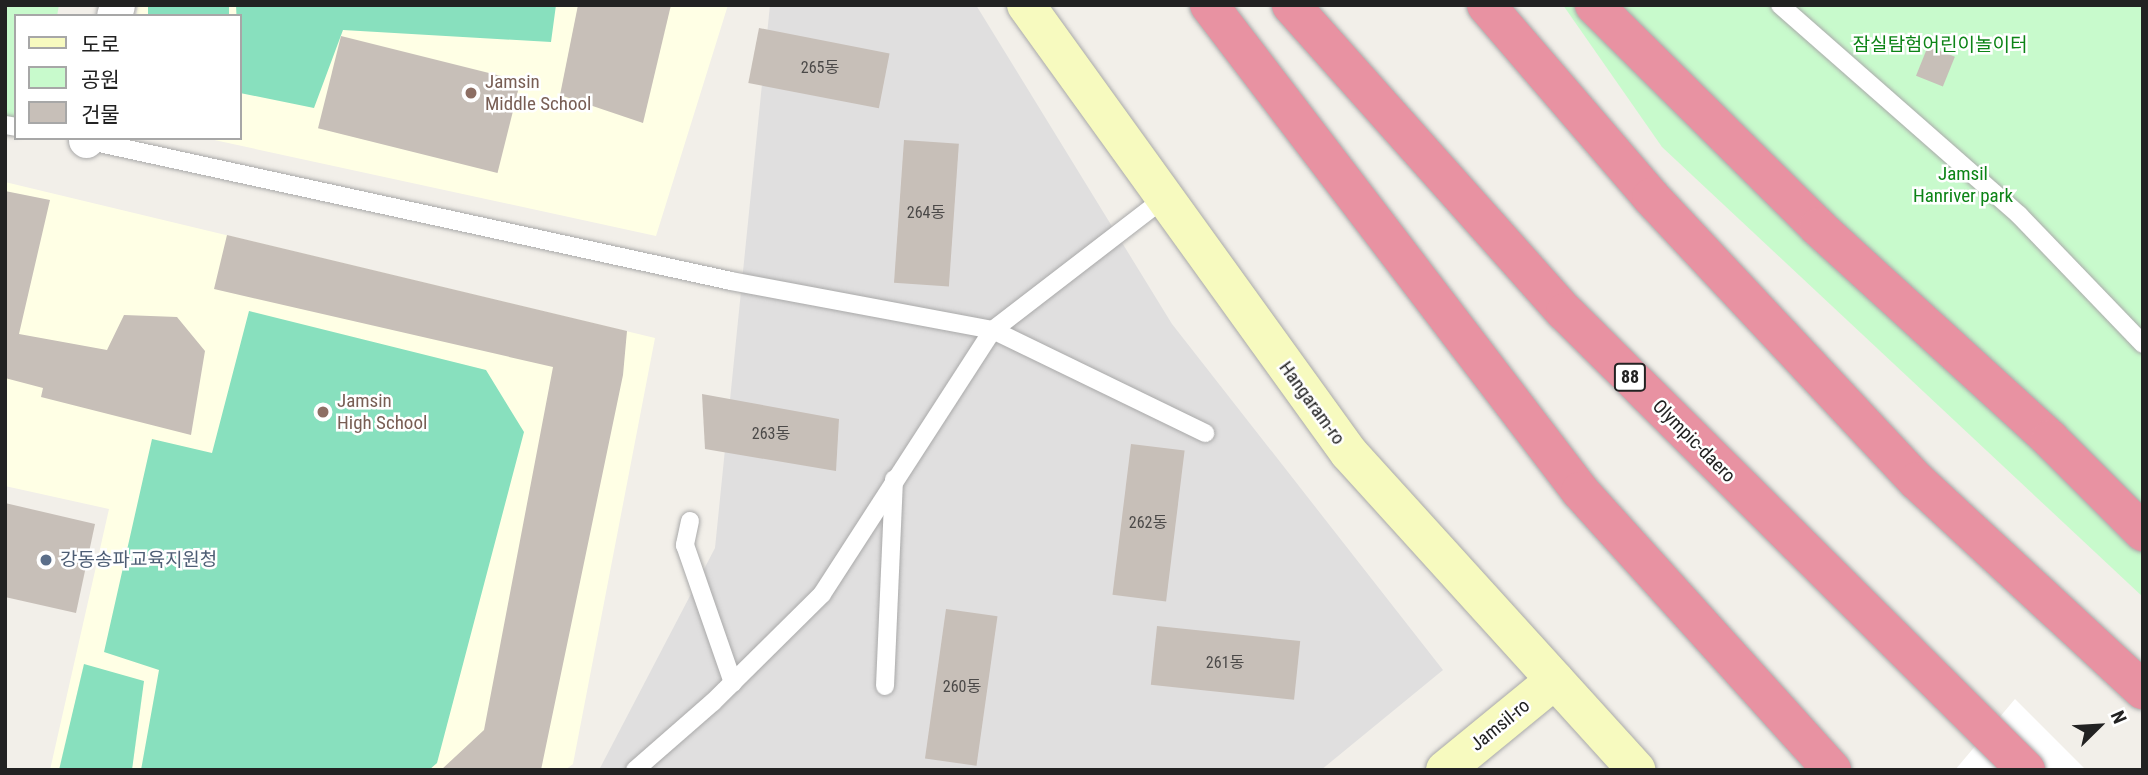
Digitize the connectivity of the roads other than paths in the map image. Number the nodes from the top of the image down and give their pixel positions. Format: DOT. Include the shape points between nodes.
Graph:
graph roads {
  1 [pos="1026,5"];
  2 [pos="1209,5"];
  3 [pos="1292,5"];
  4 [pos="1486,5"];
  5 [pos="1594,5"];
  6 [pos="1780,5"];
  7 [pos="88,140"];
  8 [pos="1163,198"];
  9 [pos="993,330"];
  10 [pos="2143,344"];
  11 [pos="1205,433"];
  12 [pos="894,479"];
  13 [pos="690,521"];
  14 [pos="2143,532"];
  15 [pos="1555,680"];
  16 [pos="733,683"];
  17 [pos="885,685"];
  18 [pos="2143,690"];
  19 [pos="635,770"];
  20 [pos="1445,770"];
  21 [pos="1636,770"];
  22 [pos="1832,770"];
  23 [pos="2026,770"];
  1 -- 8 [label="street, Hangaram-ro"];
  2 -- 22 [label="highway" via="1580,491"];
  3 -- 23 [label="highway, Olympic-daero / 88" via="1565,312"];
  4 -- 18 [label="highway" via="1651,197 1917,481"];
  5 -- 14 [label="highway" via="1818,227 2050,439"];
  6 -- 10 [label="lane" via="2019,215"];
  7 -- 9 [label="lane" via="731,281"];
  8 -- 9 [label="lane"];
  8 -- 15 [label="street, Hangaram-ro" via="1349,453"];
  9 -- 11 [label="lane"];
  9 -- 12 [label="lane"];
  12 -- 16 [label="lane" via="822,594"];
  12 -- 17 [label="lane"];
  13 -- 16 [label="lane" via="685,545"];
  15 -- 20 [label="street, Jamsil-ro"];
  15 -- 21 [label="street, Hangaram-ro"];
  16 -- 19 [label="lane"];
}
